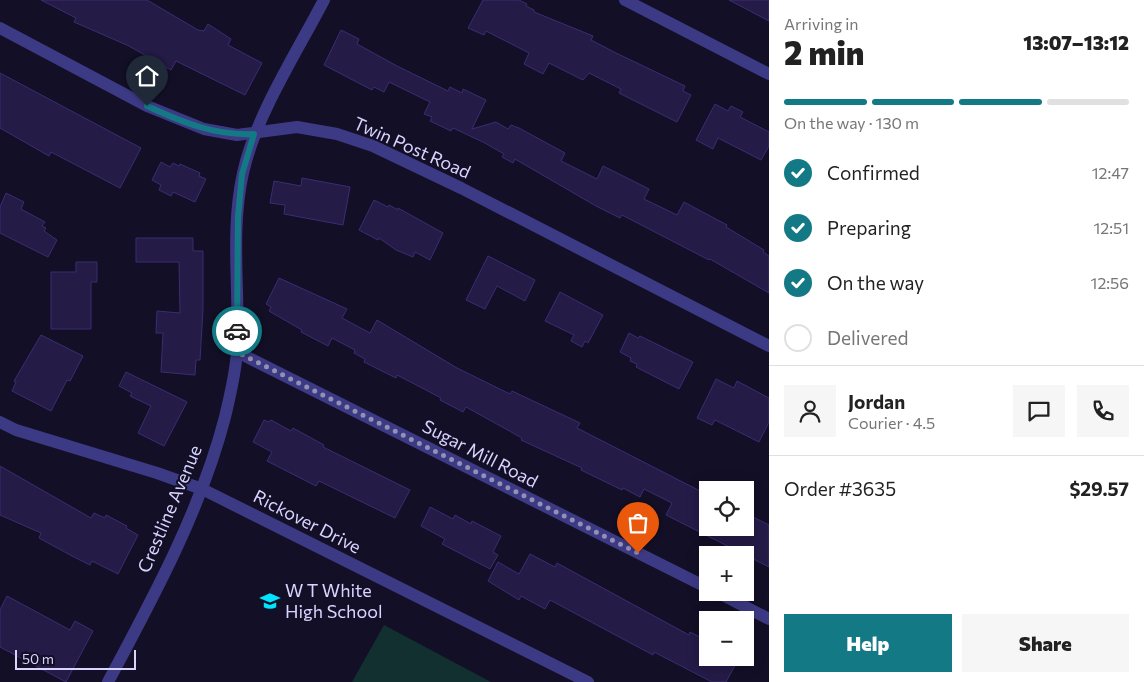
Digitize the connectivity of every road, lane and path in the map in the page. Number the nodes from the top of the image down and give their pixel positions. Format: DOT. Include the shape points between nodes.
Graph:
graph roads {
  1 [pos="324,0"];
  2 [pos="625,0"];
  3 [pos="0,28"];
  4 [pos="769,74"];
  5 [pos="254,134"];
  6 [pos="769,346"];
  7 [pos="237,352"];
  8 [pos="0,422"];
  9 [pos="202,489"];
  10 [pos="699,583"];
  11 [pos="734,601"];
  12 [pos="769,619"];
  13 [pos="108,682"];
  14 [pos="588,682"];
  1 -- 5 [label="street, Crestline Avenue"];
  2 -- 4 [label="street"];
  3 -- 5 [label="street, Twin Post Road" via="181,122 237,135"];
  5 -- 6 [label="street, Twin Post Road" via="297,127 337,134 373,146"];
  5 -- 7 [label="street, Crestline Avenue" via="242,174 236,241"];
  7 -- 9 [label="street, Crestline Avenue" via="225,417"];
  7 -- 10 [label="street, Sugar Mill Road"];
  8 -- 9 [label="street, Rickover Drive" via="16,430"];
  9 -- 13 [label="street, Crestline Avenue"];
  9 -- 14 [label="street, Rickover Drive"];
  11 -- 12 [label="street"];
}
